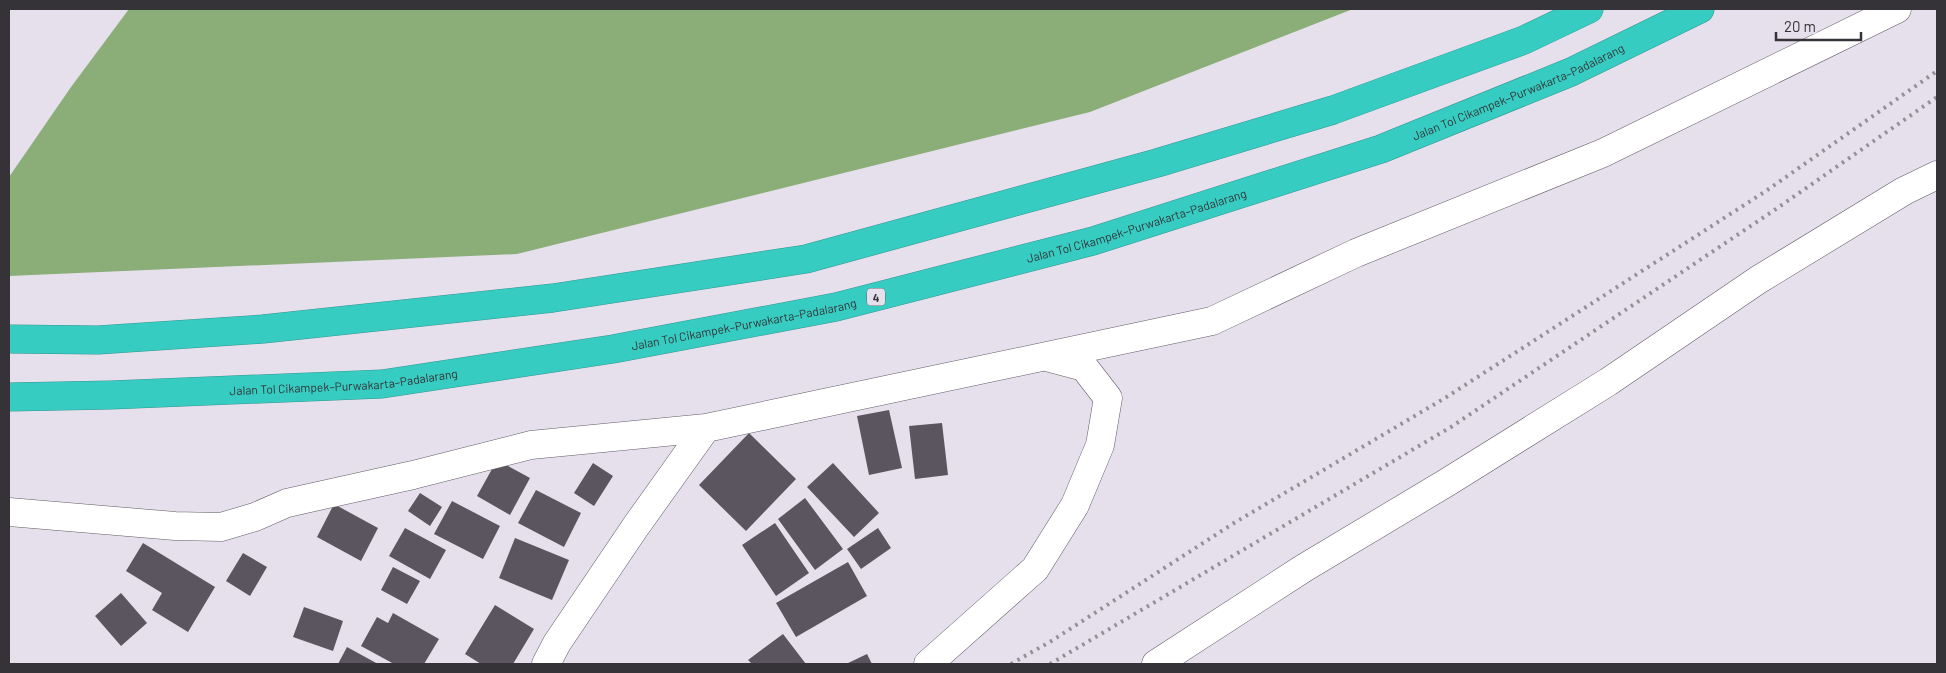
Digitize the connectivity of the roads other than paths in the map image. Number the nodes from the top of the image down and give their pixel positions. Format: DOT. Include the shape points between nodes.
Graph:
graph roads {
  1 [pos="1590,9"];
  2 [pos="1700,9"];
  3 [pos="1897,9"];
  4 [pos="1937,174"];
  5 [pos="9,339"];
  6 [pos="1043,357"];
  7 [pos="9,396"];
  8 [pos="706,428"];
  9 [pos="9,512"];
  10 [pos="546,664"];
  11 [pos="928,664"];
  12 [pos="1156,664"];
  1 -- 5 [label="highway" via="1524,40 1333,110 1156,163 806,259 553,298 263,329 98,340"];
  2 -- 7 [label="highway, Jalan Tol Cikampek–Purwakarta–Padalarang / 4" via="1571,72 1381,149 1093,241 836,307 614,349 382,384"];
  3 -- 6 [label="street" via="1603,153 1356,253 1212,321"];
  4 -- 12 [label="street" via="1904,190 1758,280 1608,382 1304,568"];
  6 -- 8 [label="street"];
  6 -- 11 [label="street" via="1084,367 1108,398 1100,445 1075,505 1035,569"];
  8 -- 9 [label="street" via="531,445 287,503 221,527"];
  8 -- 10 [label="street" via="636,526"];
}
